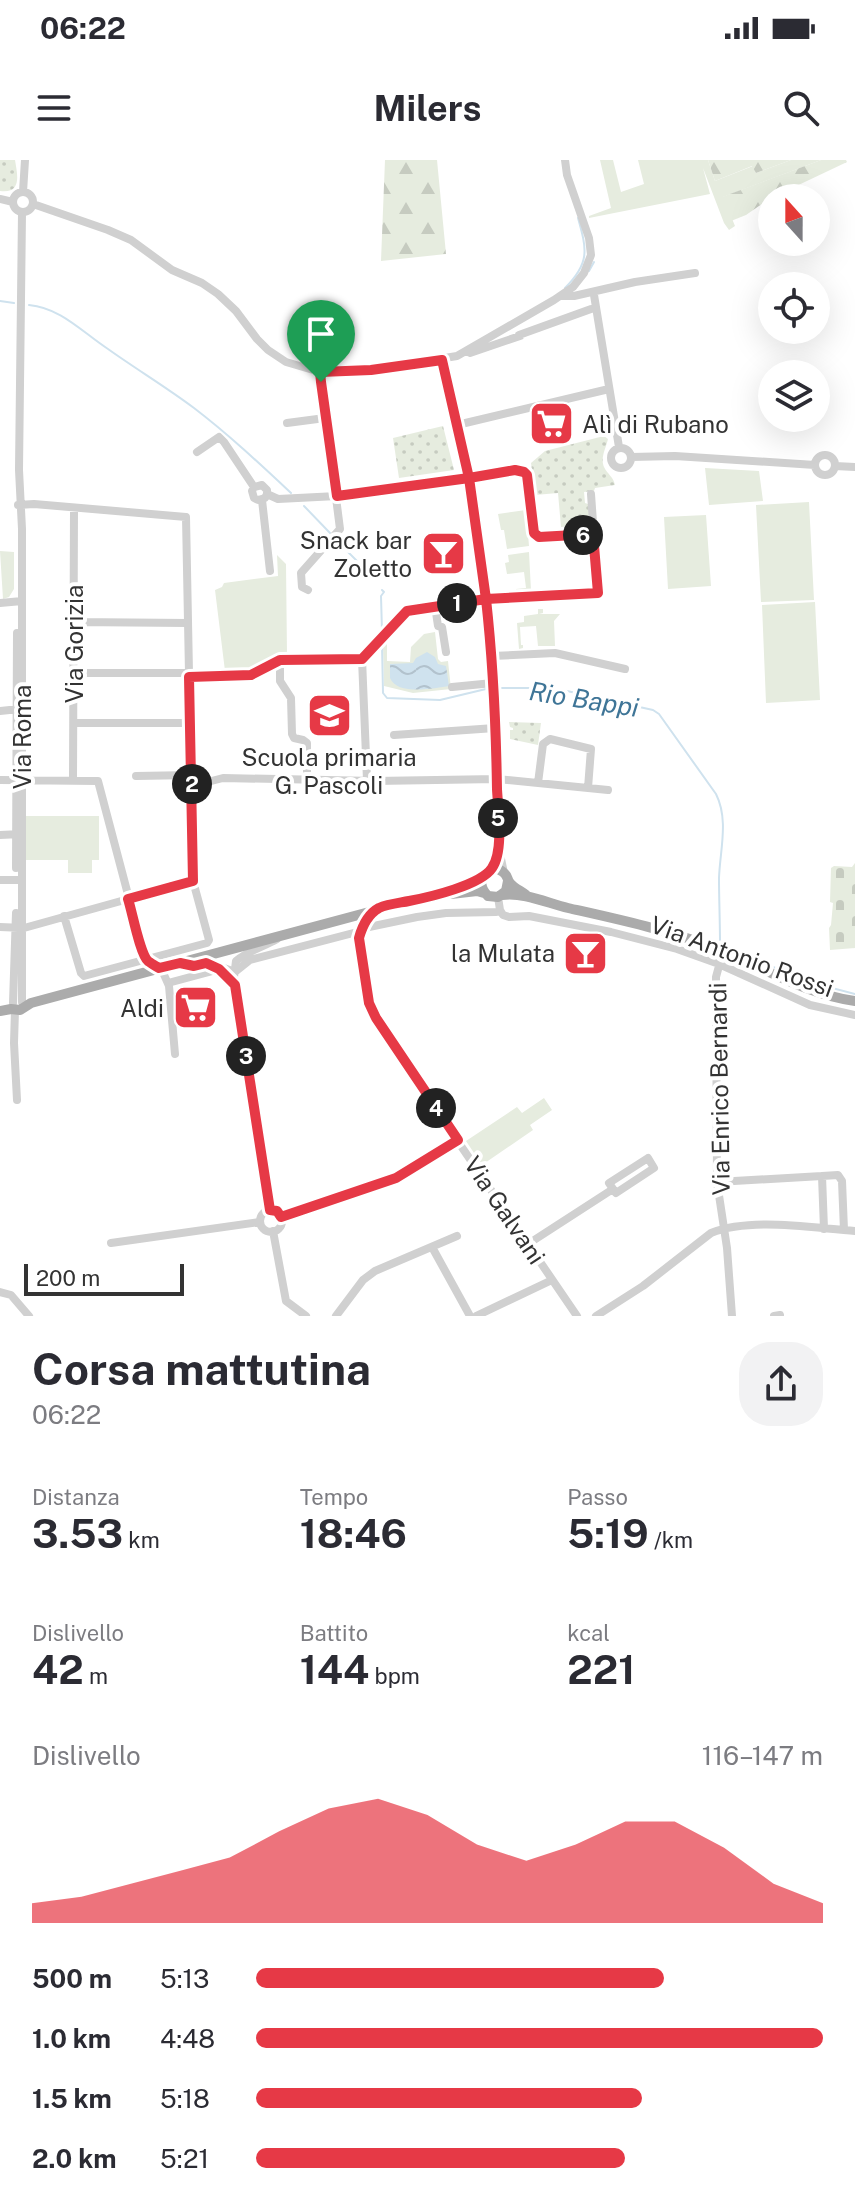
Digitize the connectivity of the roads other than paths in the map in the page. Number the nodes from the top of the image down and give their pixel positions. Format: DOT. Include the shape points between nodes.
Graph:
graph roads {
  1 [pos="25,160"];
  2 [pos="565,160"];
  3 [pos="23,192"];
  4 [pos="0,199"];
  5 [pos="13,202"];
  6 [pos="33,204"];
  7 [pos="22,213"];
  8 [pos="695,273"];
  9 [pos="594,295"];
  10 [pos="561,296"];
  11 [pos="591,309"];
  12 [pos="457,356"];
  13 [pos="442,360"];
  14 [pos="320,372"];
  15 [pos="609,389"];
  16 [pos="325,418"];
  17 [pos="287,423"];
  18 [pos="457,425"];
  19 [pos="619,447"];
  20 [pos="197,452"];
  21 [pos="631,457"];
  22 [pos="855,467"];
  23 [pos="469,478"];
  24 [pos="591,494"];
  25 [pos="337,496"];
  26 [pos="264,497"];
  27 [pos="19,505"];
  28 [pos="74,508"];
  29 [pos="593,534"];
  30 [pos="270,571"];
  31 [pos="308,590"];
  32 [pos="486,599"];
  33 [pos="20,601"];
  34 [pos="0,603"];
  35 [pos="435,606"];
  36 [pos="74,622"];
  37 [pos="188,623"];
  38 [pos="446,652"];
  39 [pos="492,656"];
  40 [pos="362,659"];
  41 [pos="280,660"];
  42 [pos="625,669"];
  43 [pos="74,673"];
  44 [pos="189,675"];
  45 [pos="280,681"];
  46 [pos="452,687"];
  47 [pos="494,687"];
  48 [pos="275,690"];
  49 [pos="20,709"];
  50 [pos="0,711"];
  51 [pos="74,723"];
  52 [pos="190,723"];
  53 [pos="495,728"];
  54 [pos="394,735"];
  55 [pos="192,775"];
  56 [pos="136,776"];
  57 [pos="497,779"];
  58 [pos="0,780"];
  59 [pos="73,780"];
  60 [pos="307,780"];
  61 [pos="367,780"];
  62 [pos="19,781"];
  63 [pos="538,783"];
  64 [pos="192,786"];
  65 [pos="588,788"];
  66 [pos="608,790"];
  67 [pos="19,834"];
  68 [pos="0,835"];
  69 [pos="499,849"];
  70 [pos="491,870"];
  71 [pos="506,877"];
  72 [pos="481,879"];
  73 [pos="0,880"];
  74 [pos="19,880"];
  75 [pos="193,881"];
  76 [pos="493,895"];
  77 [pos="429,896"];
  78 [pos="531,898"];
  79 [pos="128,899"];
  80 [pos="378,909"];
  81 [pos="496,912"];
  82 [pos="64,916"];
  83 [pos="522,916"];
  84 [pos="348,917"];
  85 [pos="0,927"];
  86 [pos="18,929"];
  87 [pos="361,931"];
  88 [pos="285,935"];
  89 [pos="224,951"];
  90 [pos="723,951"];
  91 [pos="236,961"];
  92 [pos="180,963"];
  93 [pos="719,964"];
  94 [pos="148,967"];
  95 [pos="226,972"];
  96 [pos="168,983"];
  97 [pos="855,1001"];
  98 [pos="16,1007"];
  99 [pos="855,1015"];
  100 [pos="175,1054"];
  101 [pos="17,1100"];
  102 [pos="458,1140"];
  103 [pos="822,1176"];
  104 [pos="717,1182"];
  105 [pos="613,1189"];
  106 [pos="270,1210"];
  107 [pos="281,1217"];
  108 [pos="260,1222"];
  109 [pos="724,1227"];
  110 [pos="824,1229"];
  111 [pos="844,1230"];
  112 [pos="273,1231"];
  113 [pos="855,1231"];
  114 [pos="457,1236"];
  115 [pos="111,1243"];
  116 [pos="528,1244"];
  117 [pos="432,1247"];
  118 [pos="552,1280"];
  119 [pos="0,1292"];
  120 [pos="780,1315"];
  121 [pos="29,1316"];
  122 [pos="306,1316"];
  123 [pos="336,1316"];
  124 [pos="470,1316"];
  125 [pos="476,1316"];
  126 [pos="577,1316"];
  127 [pos="596,1316"];
  128 [pos="732,1316"];
  129 [pos="774,1316"];
  1 -- 3 [label="street"];
  2 -- 10 [label="street" via="591,255 584,273"];
  3 -- 5 [label="street"];
  3 -- 6 [label="street"];
  4 -- 5 [label="street"];
  5 -- 7 [label="street"];
  6 -- 7 [label="street"];
  6 -- 14 [label="street" via="131,240 218,294 268,350 286,362"];
  7 -- 27 [label="street, Via Roma"];
  8 -- 10 [label="street"];
  9 -- 15 [label="street"];
  10 -- 12 [label="street"];
  11 -- 12 [label="street"];
  12 -- 13 [label="street"];
  13 -- 14 [label="street"];
  13 -- 18 [label="street"];
  14 -- 16 [label="street"];
  15 -- 18 [label="street"];
  15 -- 19 [label="street"];
  16 -- 17 [label="street"];
  16 -- 25 [label="street"];
  18 -- 23 [label="street"];
  19 -- 21 [label="street"];
  19 -- 21 [label="street" via="611,454 615,467 627,466"];
  20 -- 26 [label="street" via="219,437 254,487 265,487"];
  21 -- 22 [label="street" via="815,465 826,475 835,466"];
  23 -- 25 [label="street"];
  23 -- 29 [label="street" via="524,472 534,533"];
  23 -- 32 [label="street"];
  24 -- 29 [label="street"];
  25 -- 26 [label="street"];
  25 -- 31 [label="street" via="340,529 301,573 302,587"];
  26 -- 30 [label="street"];
  27 -- 28 [label="street"];
  27 -- 33 [label="street, Via Roma"];
  28 -- 36 [label="street, Via Gorizia"];
  28 -- 37 [label="street" via="186,517"];
  29 -- 32 [label="street" via="598,593"];
  32 -- 35 [label="street"];
  32 -- 39 [label="street"];
  33 -- 34 [label="street"];
  33 -- 49 [label="street, Via Roma"];
  35 -- 38 [label="street"];
  35 -- 40 [label="street" via="407,611"];
  36 -- 37 [label="street"];
  36 -- 43 [label="street, Via Gorizia"];
  37 -- 44 [label="street"];
  39 -- 42 [label="street" via="555,653"];
  39 -- 47 [label="street"];
  40 -- 41 [label="street"];
  40 -- 61 [label="street"];
  41 -- 44 [label="street" via="251,675"];
  41 -- 45 [label="street"];
  43 -- 44 [label="street"];
  43 -- 51 [label="street, Via Gorizia"];
  44 -- 52 [label="street"];
  45 -- 48 [label="street"];
  45 -- 60 [label="street" via="291,698 292,734 307,743"];
  46 -- 47 [label="street"];
  47 -- 53 [label="street"];
  49 -- 50 [label="street"];
  49 -- 62 [label="street, Via Roma"];
  51 -- 52 [label="street"];
  51 -- 59 [label="street, Via Gorizia"];
  52 -- 55 [label="street"];
  53 -- 54 [label="street"];
  53 -- 57 [label="street"];
  55 -- 56 [label="street"];
  55 -- 64 [label="street"];
  57 -- 61 [label="street"];
  57 -- 63 [label="street"];
  57 -- 69 [label="street"];
  58 -- 62 [label="street"];
  59 -- 62 [label="street"];
  59 -- 79 [label="street" via="98,781"];
  60 -- 61 [label="street"];
  60 -- 64 [label="street" via="223,778"];
  62 -- 67 [label="street, Via Roma"];
  63 -- 65 [label="street"];
  63 -- 65 [label="street" via="543,744 550,739 591,749"];
  64 -- 75 [label="street"];
  65 -- 66 [label="street"];
  67 -- 68 [label="street"];
  67 -- 74 [label="street, Via Roma"];
  69 -- 70 [label="street"];
  69 -- 71 [label="street"];
  70 -- 71 [label="main road, Via Antonio Rossi"];
  70 -- 72 [label="main road, Via Antonio Rossi"];
  71 -- 76 [label="main road" via="508,887"];
  71 -- 78 [label="main road, Via Antonio Rossi"];
  72 -- 76 [label="main road" via="481,889"];
  72 -- 77 [label="main road, Via Antonio Rossi"];
  73 -- 74 [label="street"];
  74 -- 86 [label="street, Via Roma"];
  75 -- 79 [label="street"];
  75 -- 94 [label="street, Via Antonio Rossi" via="209,940"];
  76 -- 77 [label="main road, Via Antonio Rossi"];
  76 -- 78 [label="main road, Via Antonio Rossi"];
  76 -- 81 [label="street"];
  76 -- 83 [label="street, Via Antonio Rossi" via="503,915"];
  77 -- 80 [label="main road, Via Antonio Rossi"];
  78 -- 90 [label="main road, Via Antonio Rossi" via="663,930"];
  79 -- 82 [label="street"];
  79 -- 94 [label="street"];
  80 -- 84 [label="main road, Via Antonio Rossi"];
  80 -- 87 [label="street"];
  81 -- 83 [label="street, Via Antonio Rossi" via="505,921"];
  81 -- 87 [label="street, Via Antonio Rossi" via="446,913"];
  82 -- 86 [label="street"];
  82 -- 94 [label="street, Via Antonio Rossi" via="84,976 140,962"];
  83 -- 93 [label="street, Via Antonio Rossi" via="649,941"];
  84 -- 87 [label="street"];
  84 -- 88 [label="main road, Via Antonio Rossi"];
  85 -- 86 [label="street"];
  86 -- 98 [label="street, Via Roma"];
  87 -- 95 [label="street, Via Antonio Rossi" via="250,960"];
  87 -- 102 [label="street, Via Galvani" via="369,1003"];
  88 -- 89 [label="main road, Via Antonio Rossi"];
  88 -- 91 [label="street"];
  89 -- 91 [label="street"];
  89 -- 92 [label="main road, Via Antonio Rossi"];
  89 -- 95 [label="street" via="220,956"];
  90 -- 93 [label="street, Via Enrico Bernardi"];
  90 -- 97 [label="main road, Via Antonio Rossi" via="814,991"];
  91 -- 95 [label="street"];
  92 -- 94 [label="main road, Via Antonio Rossi"];
  92 -- 95 [label="street" via="206,963"];
  93 -- 99 [label="street, Via Antonio Rossi" via="810,1005"];
  93 -- 104 [label="street, Via Enrico Bernardi"];
  94 -- 96 [label="street"];
  94 -- 98 [label="main road, Via Antonio Rossi"];
  95 -- 96 [label="street, Via Antonio Rossi"];
  95 -- 106 [label="street" via="235,985"];
  96 -- 100 [label="street"];
  98 -- 101 [label="street"];
  102 -- 107 [label="street" via="396,1178"];
  102 -- 116 [label="street, Via Galvani"];
  103 -- 104 [label="street"];
  103 -- 110 [label="street"];
  103 -- 111 [label="street" via="838,1175 842,1181"];
  104 -- 109 [label="street, Via Enrico Bernardi"];
  105 -- 105 [label="street" via="616,1193 654,1168 648,1158 609,1183"];
  105 -- 116 [label="street"];
  106 -- 107 [label="street"];
  106 -- 108 [label="street"];
  107 -- 112 [label="street"];
  108 -- 112 [label="street"];
  108 -- 115 [label="street"];
  109 -- 110 [label="street"];
  109 -- 127 [label="street"];
  109 -- 128 [label="street, Via Enrico Bernardi"];
  110 -- 111 [label="street"];
  111 -- 113 [label="street"];
  112 -- 122 [label="street" via="286,1301"];
  114 -- 117 [label="street"];
  116 -- 118 [label="street, Via Galvani"];
  117 -- 123 [label="street" via="375,1271"];
  117 -- 124 [label="street"];
  118 -- 125 [label="street"];
  118 -- 126 [label="street, Via Galvani"];
  119 -- 121 [label="street" via="11,1295"];
  120 -- 129 [label="street"];
}
